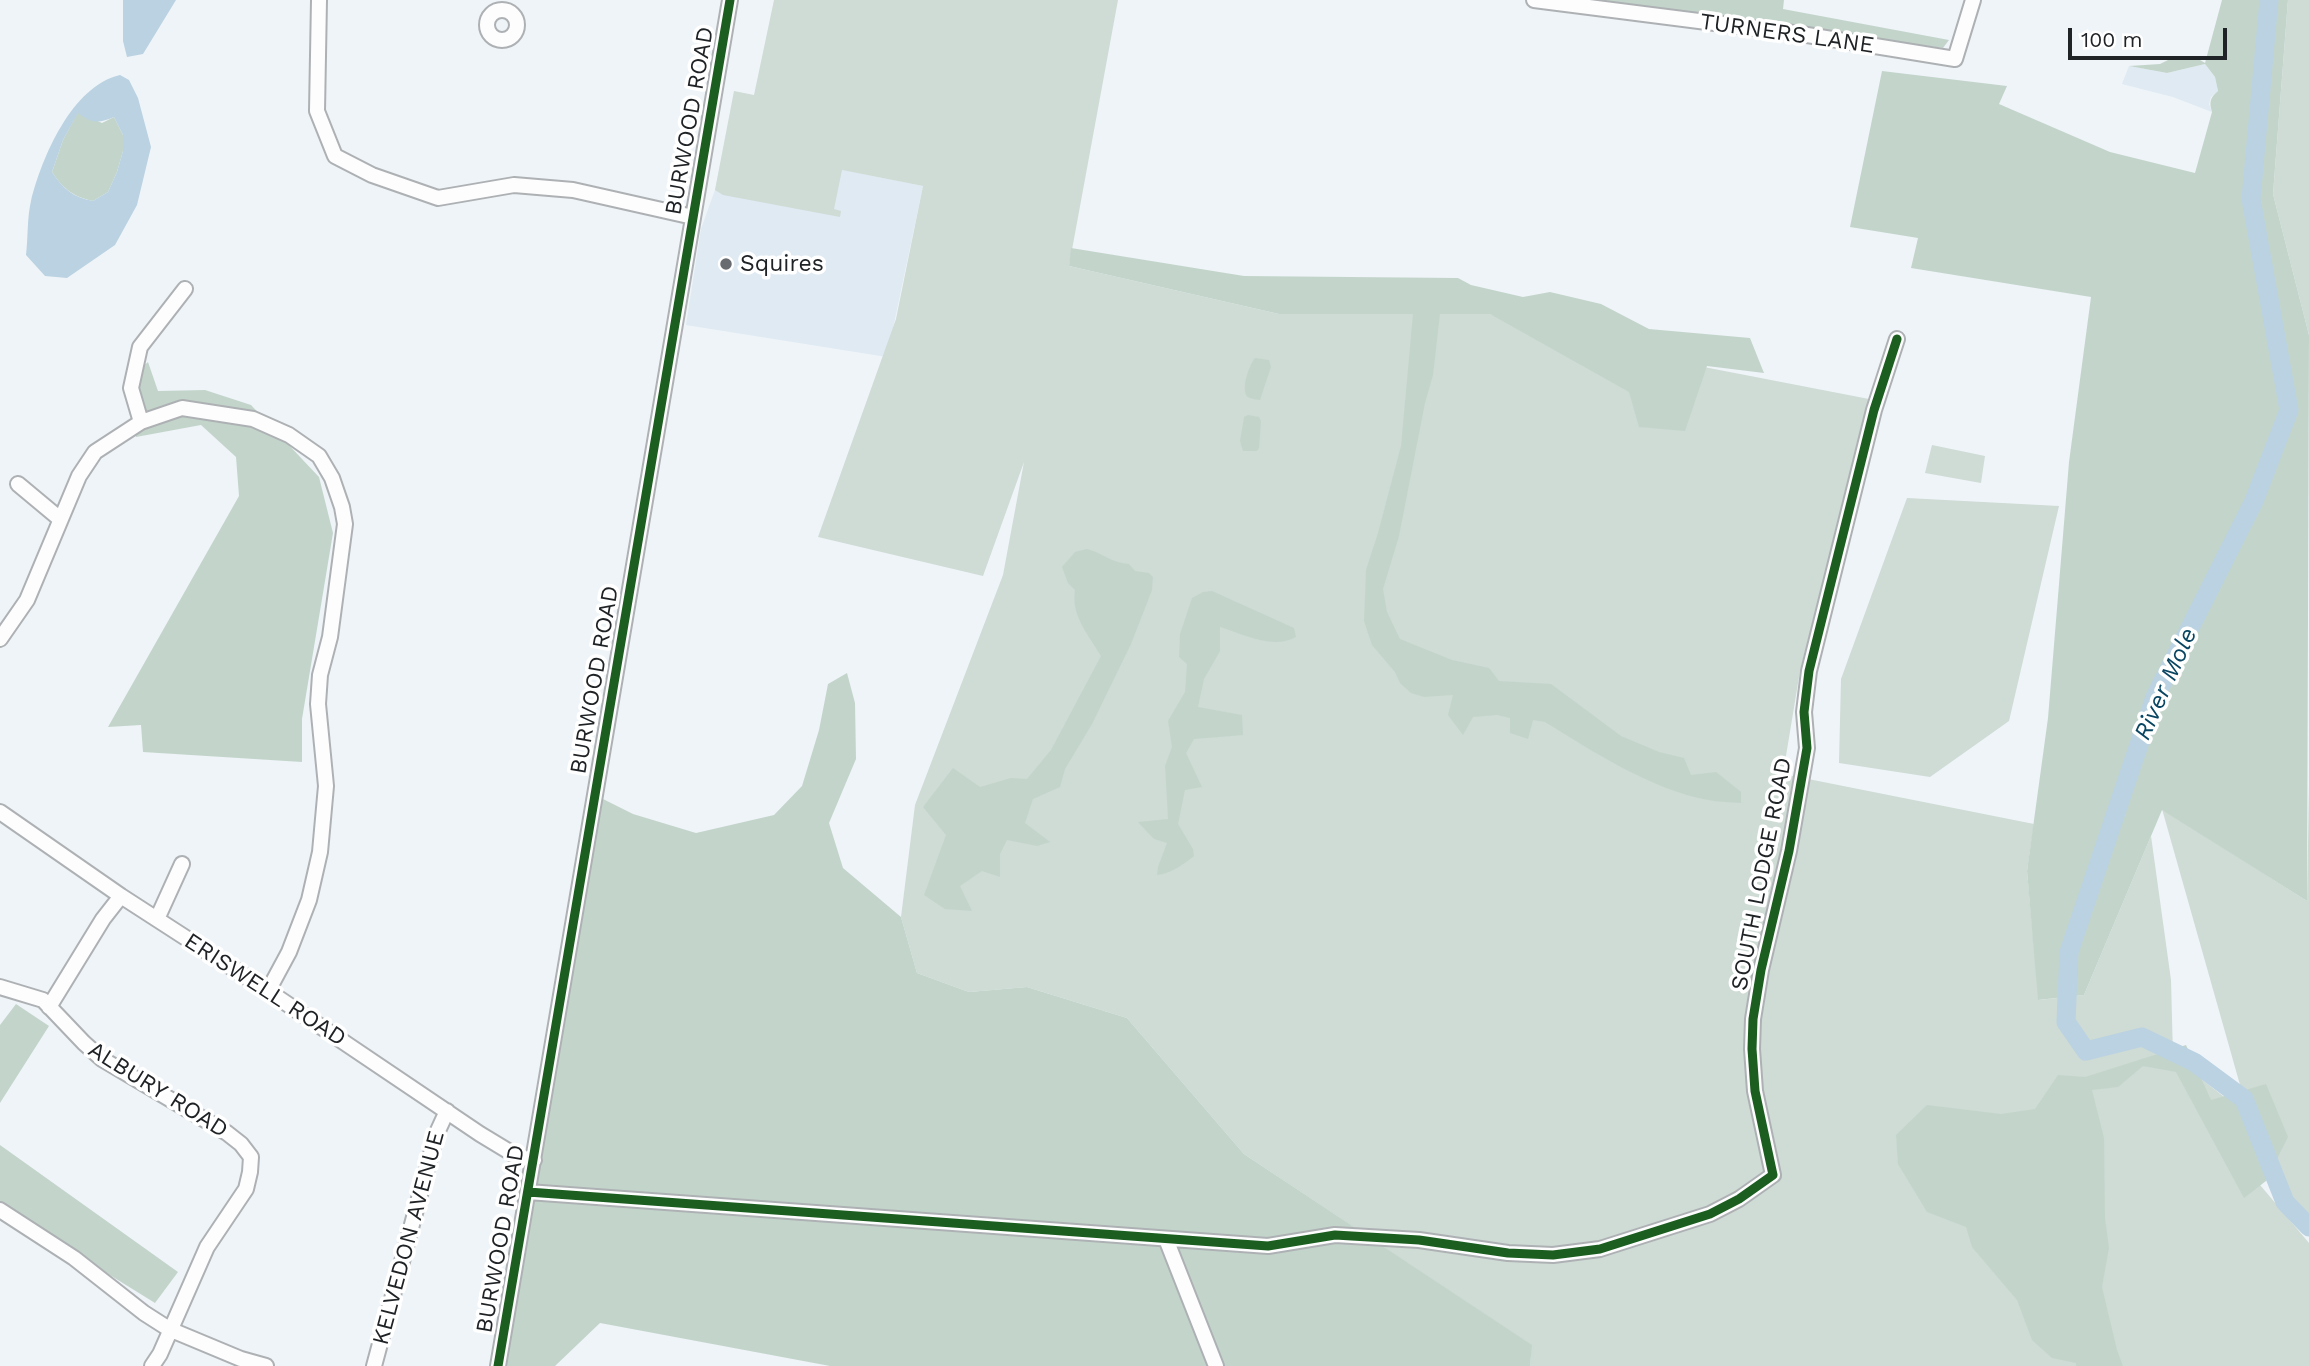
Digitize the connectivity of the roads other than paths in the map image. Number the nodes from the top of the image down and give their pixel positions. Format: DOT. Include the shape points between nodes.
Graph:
graph roads {
  1 [pos="319,0"];
  2 [pos="730,0"];
  3 [pos="1534,0"];
  4 [pos="1973,0"];
  5 [pos="693,216"];
  6 [pos="185,289"];
  7 [pos="1896,339"];
  8 [pos="141,422"];
  9 [pos="18,485"];
  10 [pos="60,519"];
  11 [pos="0,639"];
  12 [pos="0,812"];
  13 [pos="182,864"];
  14 [pos="121,896"];
  15 [pos="157,919"];
  16 [pos="0,987"];
  17 [pos="268,991"];
  18 [pos="49,1007"];
  19 [pos="447,1111"];
  20 [pos="534,1160"];
  21 [pos="528,1192"];
  22 [pos="0,1210"];
  23 [pos="1166,1239"];
  24 [pos="169,1329"];
  25 [pos="152,1366"];
  26 [pos="266,1366"];
  27 [pos="374,1366"];
  28 [pos="498,1366"];
  29 [pos="1216,1366"];
  1 -- 5 [label="street" via="317,111 335,156 372,175 438,198 514,185 573,190"];
  2 -- 5 [label="street, BURWOOD ROAD"];
  3 -- 4 [label="street, TURNERS LANE" via="1955,58"];
  5 -- 20 [label="street, BURWOOD ROAD"];
  6 -- 8 [label="street" via="140,346 131,388"];
  7 -- 23 [label="street, SOUTH LODGE ROAD" via="1809,671 1804,712 1808,748 1753,1019 1755,1091 1773,1175 1710,1214 1600,1249 1553,1255 1335,1235 1268,1246"];
  8 -- 10 [label="street" via="95,452"];
  8 -- 17 [label="street" via="183,408 253,419 289,435 319,456 342,507 345,524 318,704 326,786 320,852 309,900"];
  9 -- 10 [label="street"];
  10 -- 11 [label="street" via="27,600"];
  12 -- 14 [label="street, ERISWELL ROAD"];
  13 -- 15 [label="street"];
  14 -- 15 [label="street, ERISWELL ROAD"];
  14 -- 18 [label="street"];
  15 -- 17 [label="street, ERISWELL ROAD"];
  16 -- 18 [label="street" via="43,1000"];
  17 -- 19 [label="street, ERISWELL ROAD"];
  18 -- 24 [label="street, ALBURY ROAD" via="102,1059 227,1133 251,1157 246,1189 206,1247"];
  19 -- 20 [label="street, ERISWELL ROAD" via="514,1155"];
  19 -- 27 [label="street, KELVEDON AVENUE" via="436,1135"];
  20 -- 21 [label="street, BURWOOD ROAD"];
  21 -- 23 [label="street"];
  21 -- 28 [label="street, BURWOOD ROAD"];
  22 -- 24 [label="street"];
  23 -- 29 [label="street"];
  24 -- 25 [label="street, ALBURY ROAD"];
  24 -- 26 [label="street"];
}
